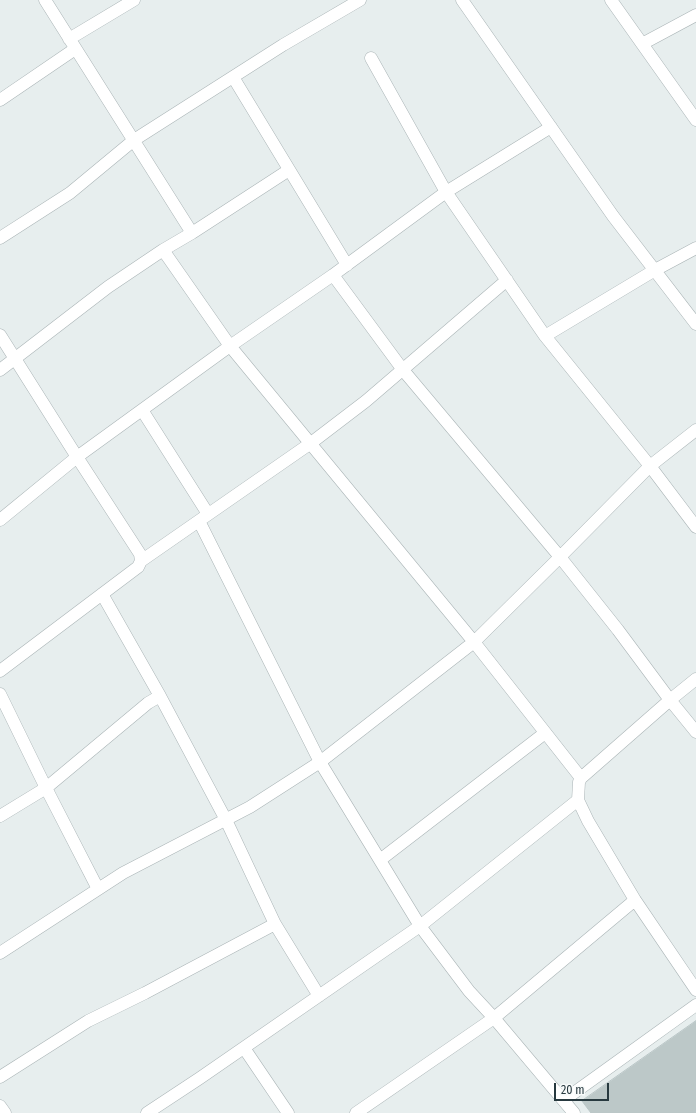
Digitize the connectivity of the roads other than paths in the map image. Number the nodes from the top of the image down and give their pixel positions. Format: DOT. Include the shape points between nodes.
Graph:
graph roads {
  1 [pos="45,0"];
  2 [pos="134,0"];
  3 [pos="360,0"];
  4 [pos="462,0"];
  5 [pos="611,0"];
  6 [pos="696,15"];
  7 [pos="72,44"];
  8 [pos="642,44"];
  9 [pos="371,58"];
  10 [pos="233,77"];
  11 [pos="0,100"];
  12 [pos="696,120"];
  13 [pos="551,127"];
  14 [pos="134,140"];
  15 [pos="289,170"];
  16 [pos="446,192"];
  17 [pos="192,233"];
  18 [pos="0,238"];
  19 [pos="696,248"];
  20 [pos="163,250"];
  21 [pos="347,265"];
  22 [pos="655,270"];
  23 [pos="334,275"];
  24 [pos="507,280"];
  25 [pos="696,324"];
  26 [pos="0,335"];
  27 [pos="545,336"];
  28 [pos="230,346"];
  29 [pos="14,358"];
  30 [pos="0,370"];
  31 [pos="402,370"];
  32 [pos="142,410"];
  33 [pos="696,430"];
  34 [pos="311,443"];
  35 [pos="77,457"];
  36 [pos="650,466"];
  37 [pos="204,518"];
  38 [pos="0,520"];
  39 [pos="696,527"];
  40 [pos="560,557"];
  41 [pos="141,561"];
  42 [pos="102,594"];
  43 [pos="474,642"];
  44 [pos="0,671"];
  45 [pos="696,679"];
  46 [pos="0,694"];
  47 [pos="160,696"];
  48 [pos="670,700"];
  49 [pos="696,732"];
  50 [pos="545,733"];
  51 [pos="320,762"];
  52 [pos="580,778"];
  53 [pos="46,788"];
  54 [pos="578,800"];
  55 [pos="0,816"];
  56 [pos="226,820"];
  57 [pos="380,860"];
  58 [pos="98,889"];
  59 [pos="635,900"];
  60 [pos="275,924"];
  61 [pos="420,926"];
  62 [pos="0,953"];
  63 [pos="696,990"];
  64 [pos="319,996"];
  65 [pos="696,1005"];
  66 [pos="494,1018"];
  67 [pos="244,1048"];
  68 [pos="0,1077"];
  69 [pos="564,1100"];
  70 [pos="0,1106"];
  71 [pos="571,1112"];
  72 [pos="5,1113"];
  73 [pos="147,1113"];
  74 [pos="288,1113"];
  75 [pos="356,1113"];
  1 -- 7 [label="street"];
  2 -- 7 [label="street"];
  3 -- 10 [label="street"];
  4 -- 13 [label="street"];
  5 -- 8 [label="street"];
  6 -- 8 [label="street"];
  7 -- 11 [label="street"];
  7 -- 14 [label="street"];
  8 -- 12 [label="street"];
  9 -- 16 [label="street"];
  10 -- 14 [label="street"];
  10 -- 15 [label="street"];
  13 -- 16 [label="street"];
  13 -- 22 [label="street" via="613,216"];
  14 -- 17 [label="street"];
  14 -- 18 [label="street" via="70,193"];
  15 -- 17 [label="street"];
  15 -- 21 [label="street"];
  16 -- 21 [label="street"];
  16 -- 24 [label="street"];
  17 -- 20 [label="street"];
  19 -- 22 [label="street"];
  20 -- 28 [label="street"];
  20 -- 29 [label="street" via="108,287"];
  21 -- 23 [label="street"];
  22 -- 25 [label="street"];
  22 -- 27 [label="street"];
  23 -- 28 [label="street"];
  23 -- 31 [label="street"];
  24 -- 27 [label="street"];
  24 -- 31 [label="street"];
  26 -- 29 [label="street"];
  27 -- 36 [label="street"];
  28 -- 32 [label="street"];
  28 -- 34 [label="street"];
  29 -- 30 [label="street"];
  29 -- 35 [label="street"];
  31 -- 34 [label="street"];
  31 -- 40 [label="street"];
  32 -- 35 [label="street"];
  32 -- 37 [label="street"];
  33 -- 36 [label="street"];
  34 -- 37 [label="street"];
  34 -- 43 [label="street"];
  35 -- 38 [label="street"];
  35 -- 41 [label="street" via="140,554"];
  36 -- 39 [label="street"];
  36 -- 40 [label="street"];
  37 -- 41 [label="street"];
  37 -- 51 [label="street"];
  40 -- 43 [label="street"];
  40 -- 48 [label="street"];
  41 -- 42 [label="street" via="138,567"];
  42 -- 44 [label="street"];
  42 -- 47 [label="street"];
  43 -- 50 [label="street"];
  43 -- 51 [label="street"];
  45 -- 48 [label="street"];
  46 -- 53 [label="street"];
  47 -- 53 [label="street" via="148,703"];
  47 -- 56 [label="street"];
  48 -- 49 [label="street"];
  48 -- 52 [label="street"];
  50 -- 52 [label="street"];
  50 -- 57 [label="street"];
  51 -- 56 [label="street" via="250,808"];
  51 -- 57 [label="street"];
  52 -- 54 [label="street"];
  53 -- 55 [label="street"];
  53 -- 58 [label="street"];
  54 -- 59 [label="street"];
  54 -- 61 [label="street"];
  56 -- 58 [label="street" via="123,873"];
  56 -- 60 [label="street"];
  57 -- 61 [label="street"];
  58 -- 62 [label="street"];
  59 -- 63 [label="street"];
  59 -- 66 [label="street"];
  60 -- 64 [label="street"];
  60 -- 68 [label="street" via="145,994 88,1021"];
  61 -- 64 [label="street"];
  61 -- 66 [label="street" via="469,991"];
  64 -- 67 [label="street"];
  65 -- 69 [label="street"];
  66 -- 69 [label="street"];
  66 -- 75 [label="street"];
  67 -- 73 [label="street"];
  67 -- 74 [label="street"];
  69 -- 71 [label="street"];
  70 -- 72 [label="street"];
}
